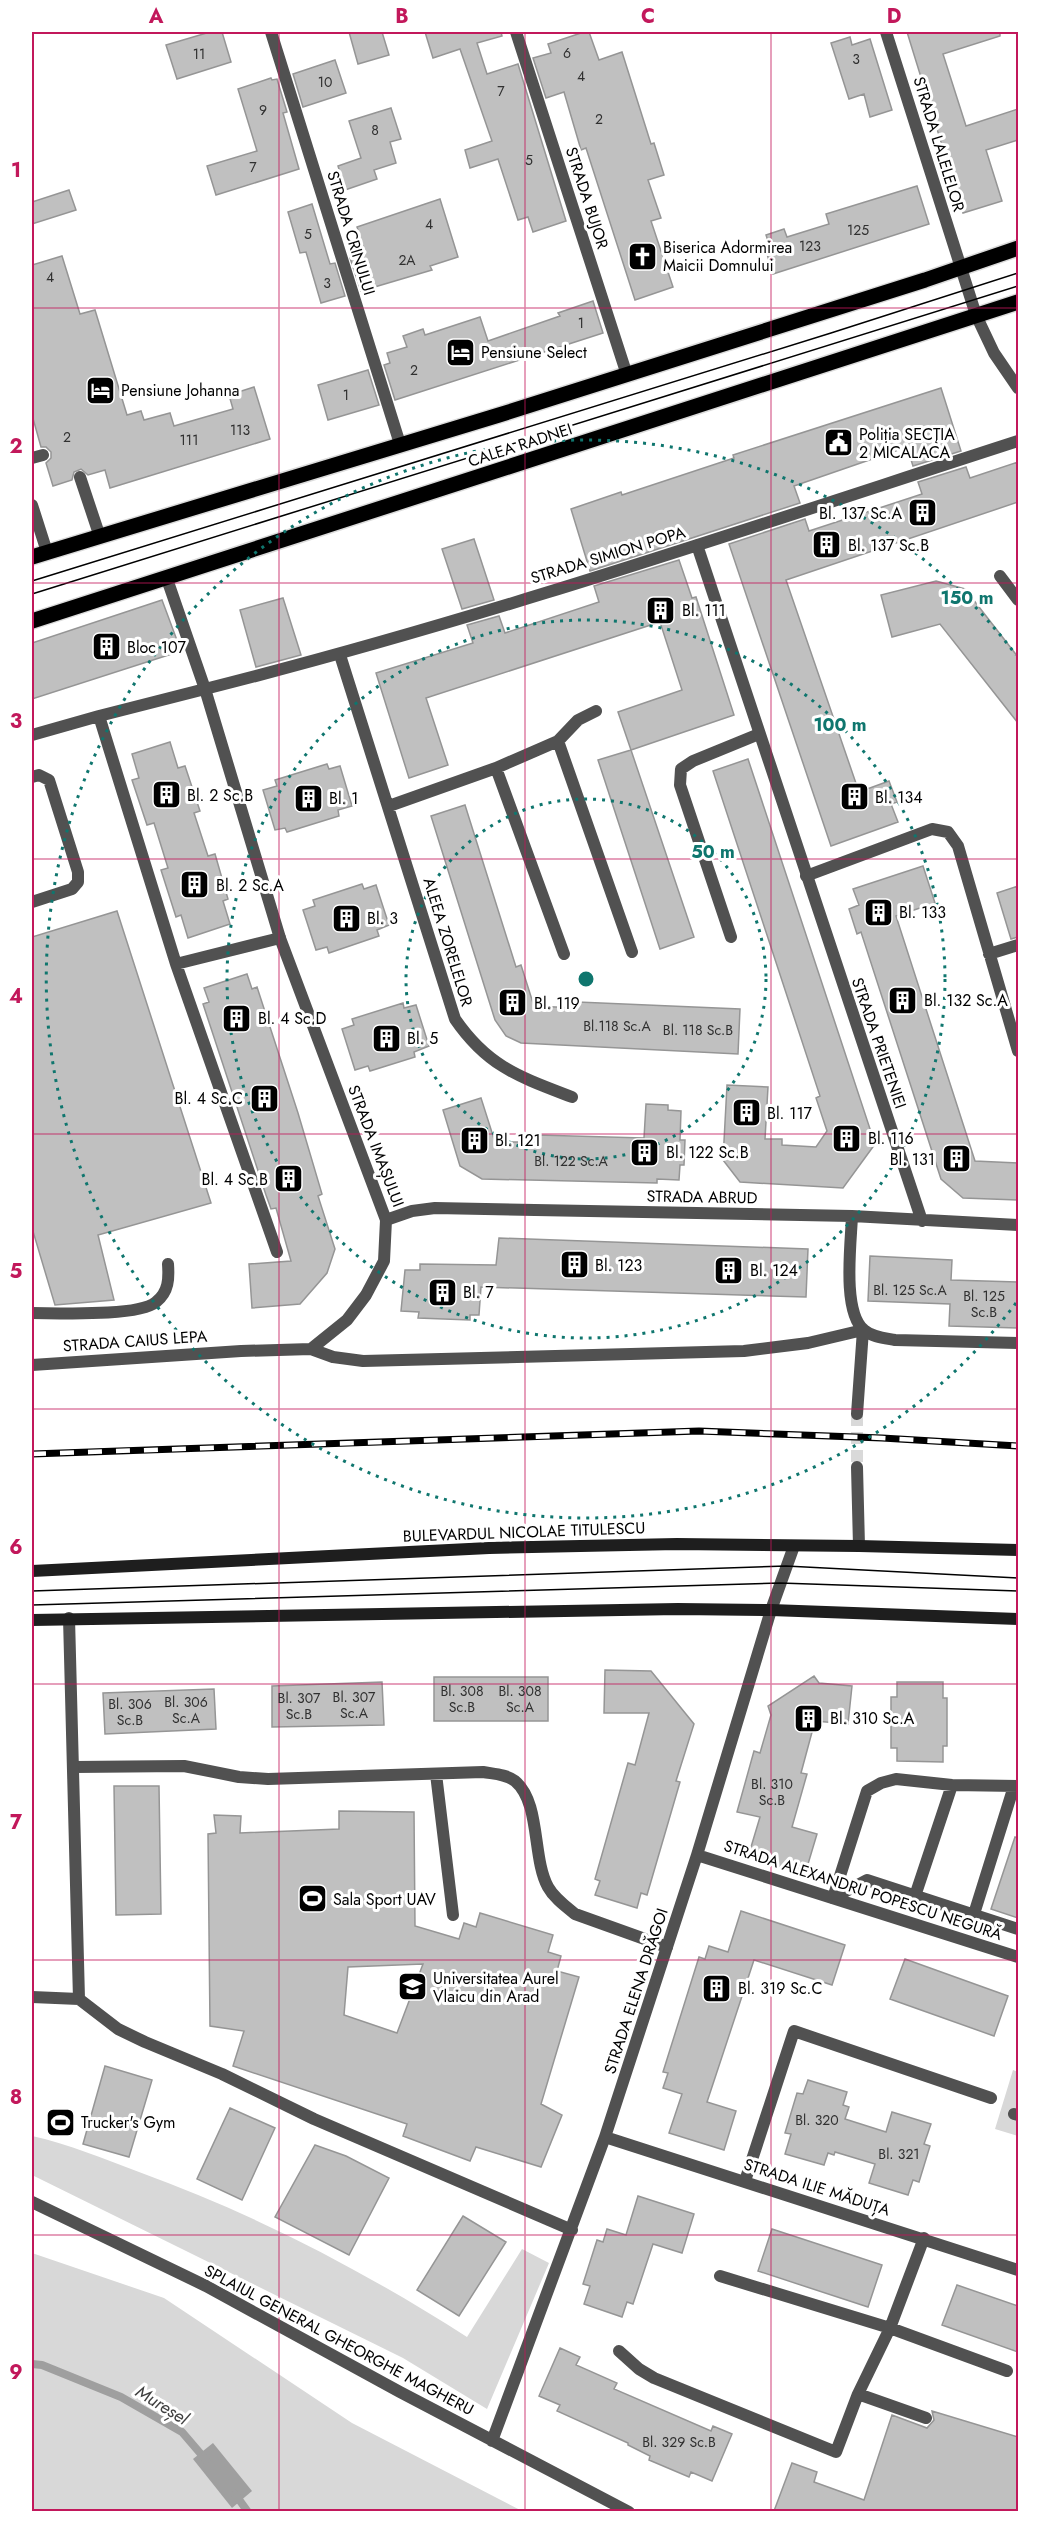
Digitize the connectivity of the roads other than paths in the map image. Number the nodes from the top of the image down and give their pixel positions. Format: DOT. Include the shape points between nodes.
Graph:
graph roads {
  1 [pos="271,32"];
  2 [pos="516,32"];
  3 [pos="886,32"];
  4 [pos="1018,248"];
  5 [pos="959,268"];
  6 [pos="1018,302"];
  7 [pos="976,315"];
  8 [pos="627,375"];
  9 [pos="1018,388"];
  10 [pos="1018,441"];
  11 [pos="400,444"];
  12 [pos="80,477"];
  13 [pos="32,505"];
  14 [pos="100,537"];
  15 [pos="697,545"];
  16 [pos="47,552"];
  17 [pos="32,557"];
  18 [pos="1000,576"];
  19 [pos="167,579"];
  20 [pos="1018,600"];
  21 [pos="32,621"];
  22 [pos="340,655"];
  23 [pos="205,689"];
  24 [pos="596,711"];
  25 [pos="99,716"];
  26 [pos="759,734"];
  27 [pos="32,735"];
  28 [pos="558,741"];
  29 [pos="496,768"];
  30 [pos="32,777"];
  31 [pos="388,806"];
  32 [pos="806,876"];
  33 [pos="32,902"];
  34 [pos="731,937"];
  35 [pos="280,938"];
  36 [pos="1018,945"];
  37 [pos="632,952"];
  38 [pos="564,954"];
  39 [pos="989,954"];
  40 [pos="176,964"];
  41 [pos="1018,1051"];
  42 [pos="572,1097"];
  43 [pos="852,1216"];
  44 [pos="386,1220"];
  45 [pos="922,1221"];
  46 [pos="1018,1225"];
  47 [pos="277,1252"];
  48 [pos="168,1264"];
  49 [pos="32,1313"];
  50 [pos="863,1330"];
  51 [pos="1018,1343"];
  52 [pos="311,1349"];
  53 [pos="32,1365"];
  54 [pos="856,1414"];
  55 [pos="857,1467"];
  56 [pos="794,1546"];
  57 [pos="859,1546"];
  58 [pos="1018,1550"];
  59 [pos="32,1571"];
  60 [pos="771,1610"];
  61 [pos="69,1618"];
  62 [pos="1018,1619"];
  63 [pos="32,1620"];
  64 [pos="74,1767"];
  65 [pos="436,1774"];
  66 [pos="952,1785"];
  67 [pos="1016,1786"];
  68 [pos="697,1855"];
  69 [pos="915,1896"];
  70 [pos="833,1898"];
  71 [pos="974,1914"];
  72 [pos="453,1915"];
  73 [pos="1018,1929"];
  74 [pos="667,1947"];
  75 [pos="1018,1957"];
  76 [pos="32,1997"];
  77 [pos="79,1998"];
  78 [pos="991,2098"];
  79 [pos="605,2137"];
  80 [pos="745,2181"];
  81 [pos="32,2202"];
  82 [pos="572,2230"];
  83 [pos="924,2238"];
  84 [pos="1018,2270"];
  85 [pos="720,2276"];
  86 [pos="890,2328"];
  87 [pos="619,2351"];
  88 [pos="1007,2371"];
  89 [pos="858,2394"];
  90 [pos="926,2418"];
  91 [pos="492,2441"];
  92 [pos="629,2511"];
  1 -- 11 [label="street, STRADA CRINULUI"];
  2 -- 8 [label="street, STRADA BUJOR"];
  3 -- 5 [label="street, STRADA LALELELOR"];
  4 -- 5 [label="main road"];
  5 -- 7 [label="street, STRADA LALELELOR"];
  5 -- 8 [label="main road"];
  6 -- 7 [label="main road, CALEA RADNEI"];
  7 -- 9 [label="street, STRADA LALELELOR" via="994,353"];
  7 -- 19 [label="main road, CALEA RADNEI"];
  8 -- 11 [label="main road"];
  10 -- 15 [label="street, STRADA SIMION POPA"];
  11 -- 14 [label="main road"];
  12 -- 14 [label="street"];
  13 -- 16 [label="street"];
  14 -- 16 [label="main road"];
  15 -- 22 [label="street, STRADA SIMION POPA"];
  15 -- 26 [label="street, STRADA PRIETENIEI"];
  16 -- 17 [label="main road"];
  18 -- 20 [label="street"];
  19 -- 21 [label="main road, CALEA RADNEI"];
  19 -- 23 [label="street, STRADA IMAȘULUI"];
  22 -- 23 [label="street, STRADA SIMION POPA"];
  22 -- 31 [label="street, ALEEA ZORELELOR"];
  23 -- 25 [label="street"];
  23 -- 35 [label="street, STRADA IMAȘULUI"];
  24 -- 28 [label="street" via="579,720"];
  25 -- 27 [label="street"];
  25 -- 40 [label="street"];
  26 -- 32 [label="street, STRADA PRIETENIEI"];
  26 -- 34 [label="street" via="681,769 680,786"];
  28 -- 29 [label="street"];
  28 -- 37 [label="street"];
  29 -- 31 [label="street"];
  29 -- 38 [label="street"];
  30 -- 33 [label="street" via="39,775 48,780 78,872 78,882 72,889"];
  31 -- 42 [label="street, ALEEA ZORELELOR" via="455,1019 471,1042 496,1062 521,1078"];
  32 -- 39 [label="street" via="932,829 948,832 958,846"];
  32 -- 45 [label="street, STRADA PRIETENIEI"];
  35 -- 40 [label="street"];
  35 -- 44 [label="street, STRADA IMAȘULUI"];
  36 -- 39 [label="street"];
  39 -- 41 [label="street"];
  40 -- 47 [label="street"];
  43 -- 44 [label="street, STRADA ABRUD" via="435,1208"];
  43 -- 45 [label="street, STRADA ABRUD"];
  43 -- 50 [label="street" via="850,1284 853,1308"];
  44 -- 52 [label="street, STRADA IMAȘULUI" via="384,1261 366,1295 347,1320"];
  45 -- 46 [label="street, STRADA ABRUD"];
  48 -- 49 [label="street" via="165,1293 155,1303 118,1311"];
  50 -- 51 [label="street" via="895,1340"];
  50 -- 52 [label="street" via="808,1343 744,1351 363,1361 333,1358"];
  50 -- 54 [label="street"];
  52 -- 53 [label="street, STRADA CAIUS LEPA"];
  55 -- 57 [label="street"];
  56 -- 57 [label="main road, BULEVARDUL NICOLAE TITULESCU"];
  56 -- 59 [label="main road, BULEVARDUL NICOLAE TITULESCU" via="489,1548"];
  56 -- 60 [label="street, STRADA ELENA DRĂGOI"];
  57 -- 58 [label="main road, BULEVARDUL NICOLAE TITULESCU"];
  60 -- 61 [label="main road"];
  60 -- 62 [label="main road"];
  60 -- 68 [label="street, STRADA ELENA DRĂGOI"];
  61 -- 63 [label="main road"];
  61 -- 64 [label="street"];
  64 -- 65 [label="street" via="184,1766 268,1779"];
  64 -- 77 [label="street"];
  65 -- 72 [label="street"];
  65 -- 74 [label="street" via="483,1772 515,1781 531,1809 540,1869 549,1889 562,1904 575,1914"];
  66 -- 67 [label="street"];
  66 -- 69 [label="street"];
  66 -- 70 [label="street" via="896,1779 867,1791"];
  67 -- 71 [label="street"];
  68 -- 70 [label="street, STRADA ALEXANDRU POPESCU NEGURĂ"];
  68 -- 74 [label="street, STRADA ELENA DRĂGOI"];
  69 -- 70 [label="street" via="867,1880"];
  69 -- 71 [label="street"];
  70 -- 75 [label="street, STRADA ALEXANDRU POPESCU NEGURĂ"];
  71 -- 73 [label="street"];
  74 -- 79 [label="street, STRADA ELENA DRĂGOI"];
  76 -- 77 [label="street"];
  77 -- 82 [label="street" via="118,2029 144,2042 222,2074 314,2120"];
  78 -- 80 [label="street" via="794,2031"];
  79 -- 80 [label="street, STRADA ILIE MĂDUȚA"];
  79 -- 82 [label="street, STRADA ELENA DRĂGOI"];
  80 -- 83 [label="street, STRADA ILIE MĂDUȚA"];
  81 -- 91 [label="street, SPLAIUL GENERAL GHEORGHE MAGHERU" via="206,2286"];
  82 -- 91 [label="street, STRADA ELENA DRĂGOI"];
  83 -- 84 [label="street, STRADA ILIE MĂDUȚA"];
  83 -- 86 [label="street"];
  85 -- 86 [label="street"];
  86 -- 88 [label="street"];
  86 -- 89 [label="street"];
  87 -- 89 [label="street" via="654,2378 836,2452"];
  89 -- 90 [label="street"];
  91 -- 92 [label="street, SPLAIUL GENERAL GHEORGHE MAGHERU"];
}
